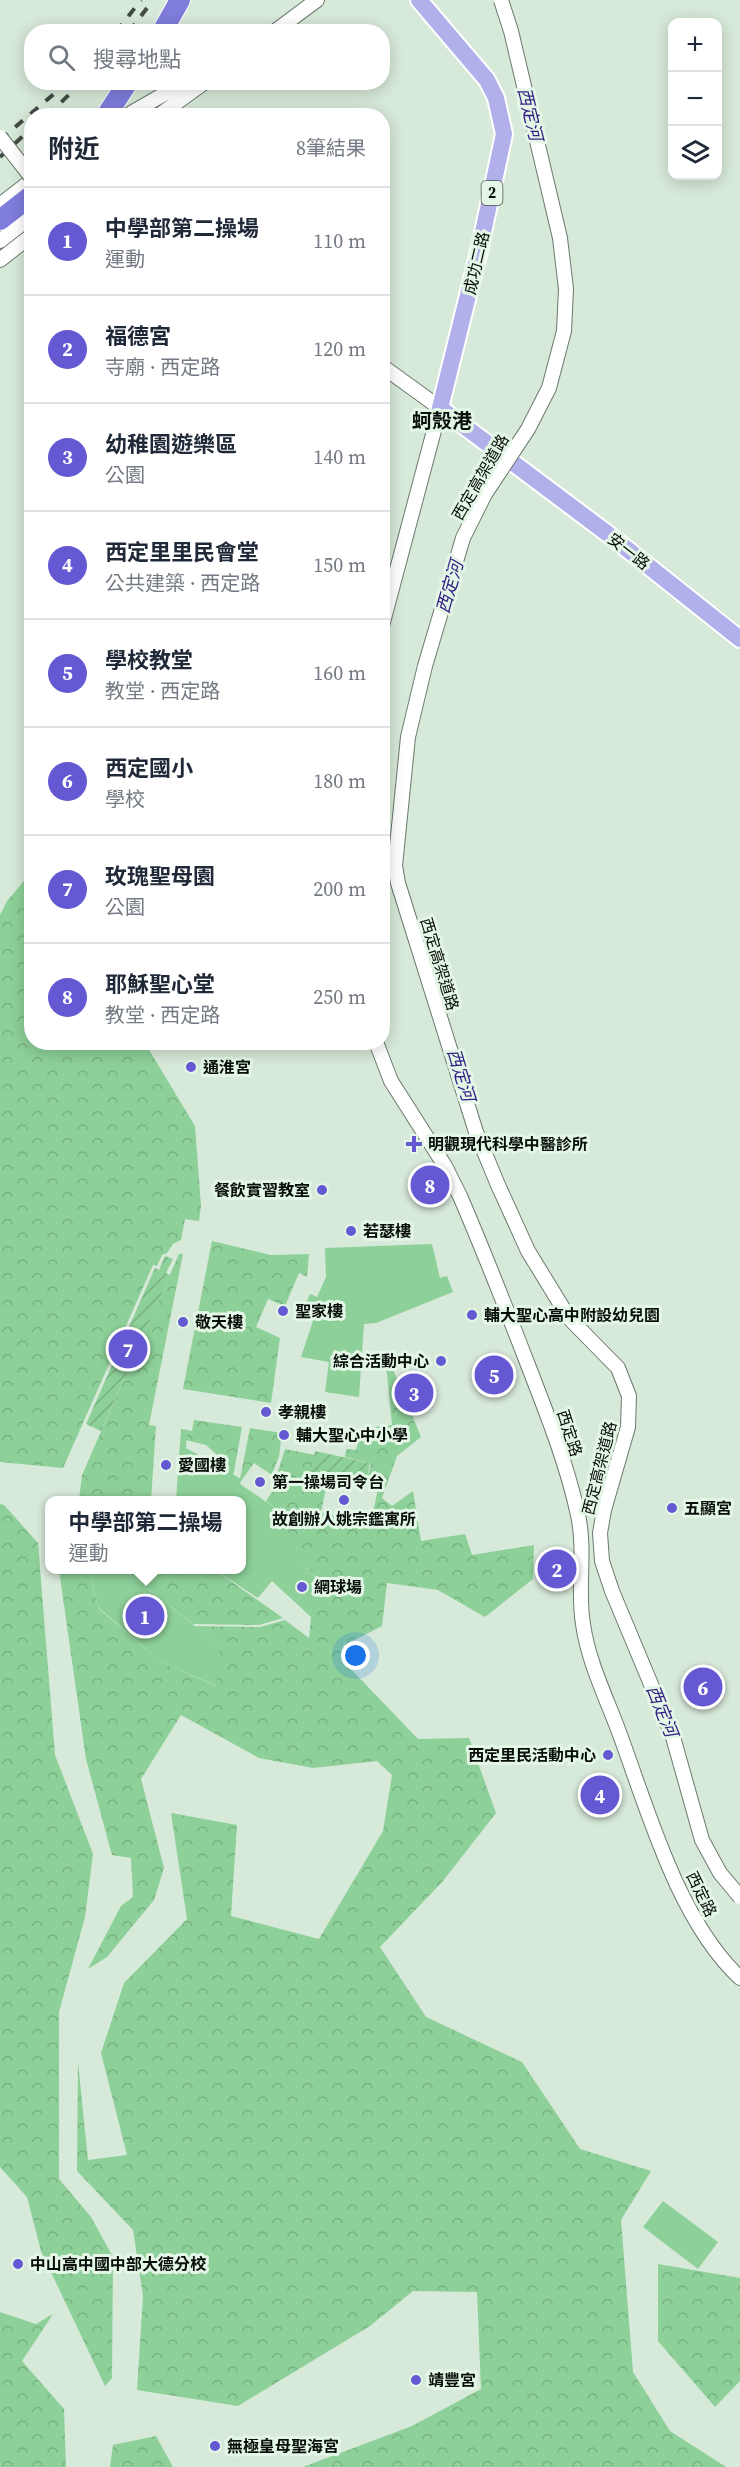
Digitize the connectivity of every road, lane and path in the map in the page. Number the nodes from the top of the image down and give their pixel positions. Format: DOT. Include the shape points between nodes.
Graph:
graph roads {
  1 [pos="180,0"];
  2 [pos="317,0"];
  3 [pos="419,0"];
  4 [pos="501,0"];
  5 [pos="166,24"];
  6 [pos="285,24"];
  7 [pos="123,90"];
  8 [pos="171,90"];
  9 [pos="194,90"];
  10 [pos="111,108"];
  11 [pos="140,108"];
  12 [pos="169,108"];
  13 [pos="0,137"];
  14 [pos="24,168"];
  15 [pos="24,186"];
  16 [pos="24,201"];
  17 [pos="0,205"];
  18 [pos="0,220"];
  19 [pos="24,222"];
  20 [pos="0,241"];
  21 [pos="24,241"];
  22 [pos="0,260"];
  23 [pos="390,372"];
  24 [pos="440,408"];
  25 [pos="390,596"];
  26 [pos="740,639"];
  27 [pos="379,1050"];
  28 [pos="740,1897"];
  29 [pos="740,1978"];
  1 -- 5 [label="highway"];
  2 -- 6 [label="street"];
  3 -- 24 [label="main road, 成功二路 / 2" via="487,80 496,98 504,134"];
  4 -- 28 [label="street, 西定高架道路, bridge" via="560,238 566,289 564,331 549,388 528,429 485,494 464,538 408,737 395,866 476,1132 498,1185 528,1251 569,1318 618,1368 629,1396 628,1427 600,1533 603,1561 674,1737 702,1840 720,1873"];
  7 -- 10 [label="highway"];
  8 -- 11 [label="street"];
  9 -- 12 [label="street"];
  13 -- 14 [label="street, bridge"];
  15 -- 17 [label="street"];
  16 -- 18 [label="highway"];
  19 -- 20 [label="street"];
  21 -- 22 [label="street"];
  23 -- 24 [label="street, 安一路"];
  24 -- 25 [label="street"];
  24 -- 26 [label="main road, 安一路"];
  27 -- 29 [label="street, 西定路" via="391,1081 460,1196 554,1433 578,1516 583,1562 582,1623 651,1818 698,1926"];
}
